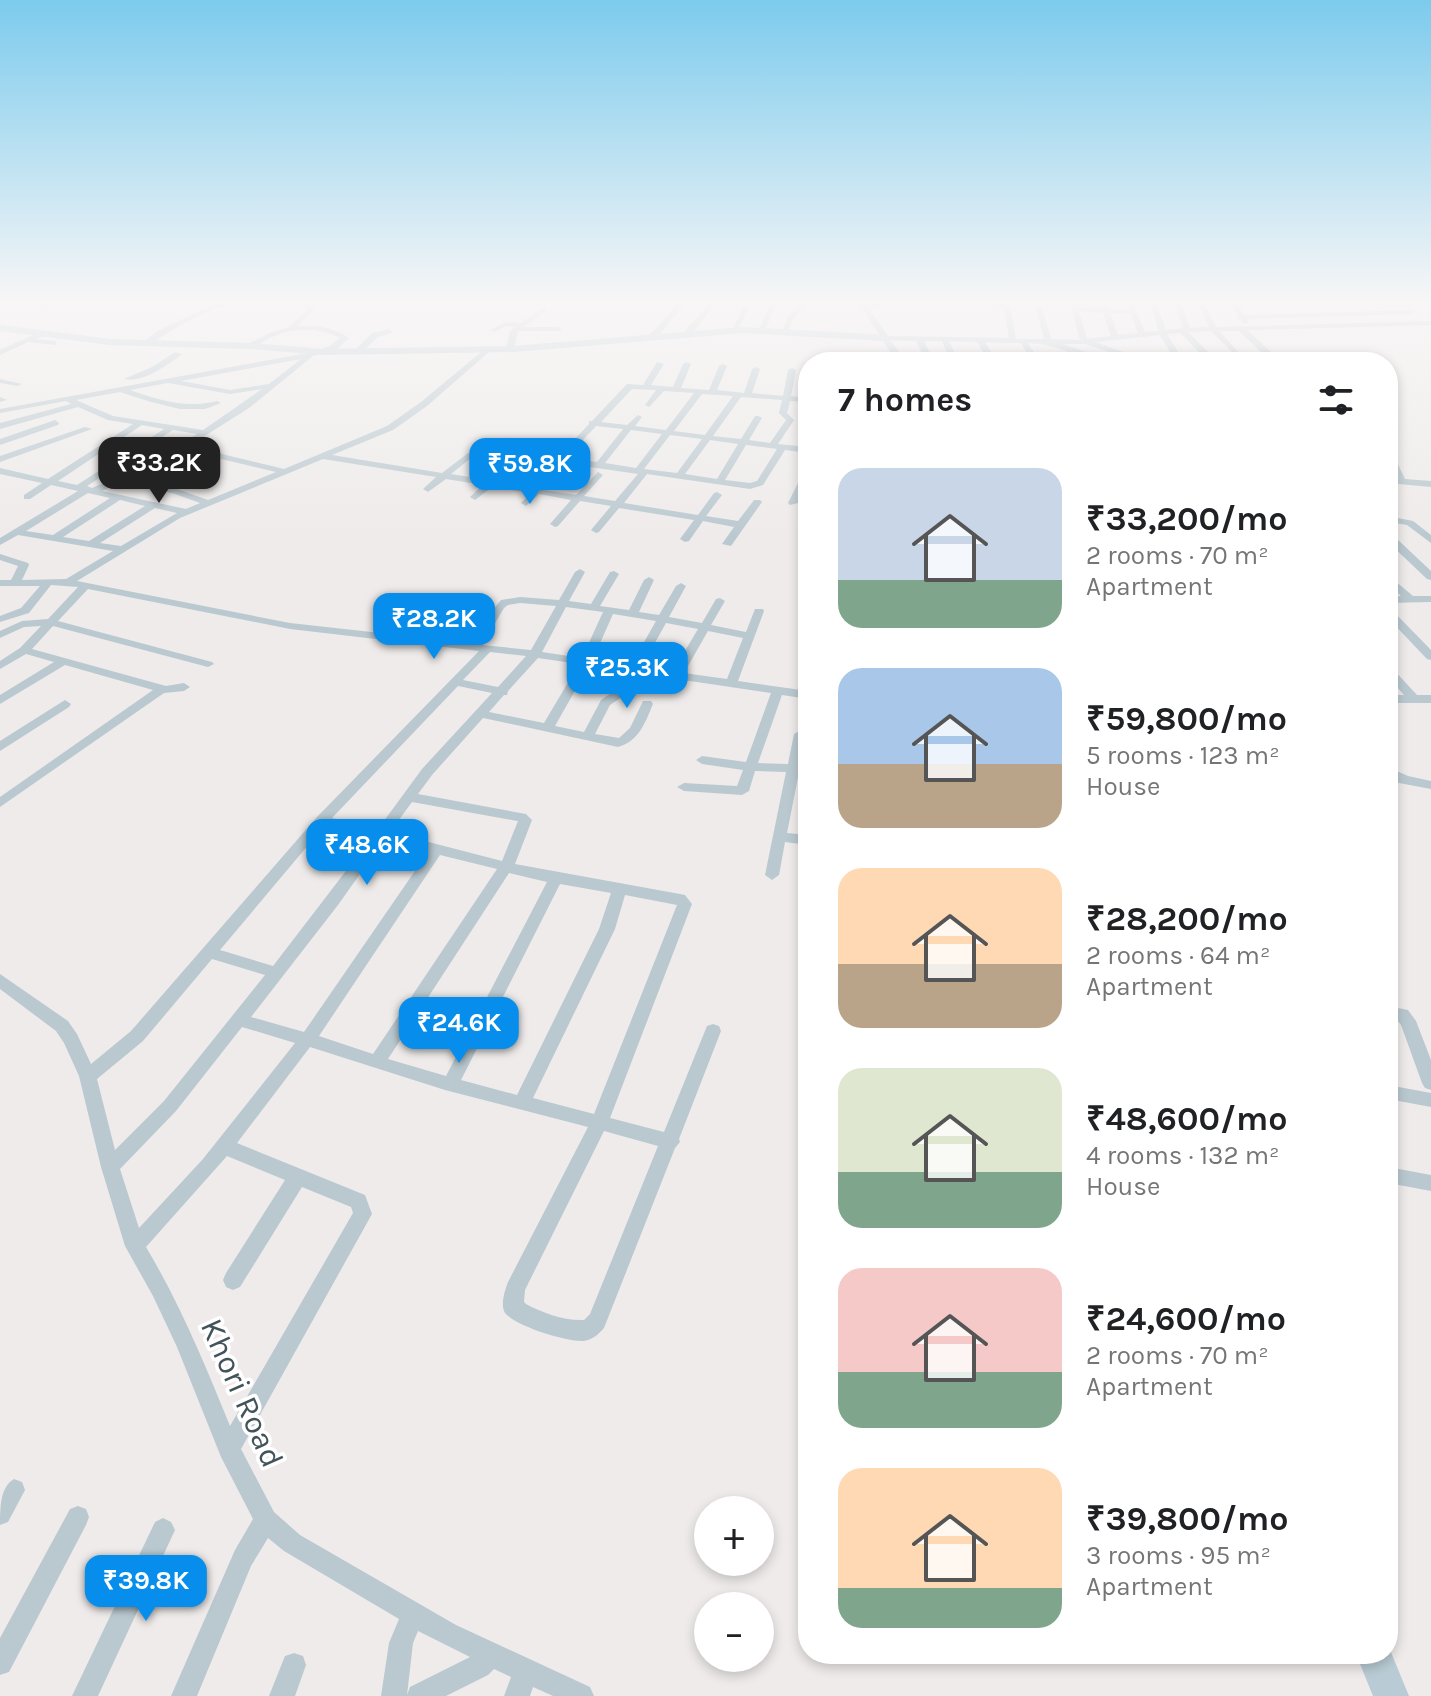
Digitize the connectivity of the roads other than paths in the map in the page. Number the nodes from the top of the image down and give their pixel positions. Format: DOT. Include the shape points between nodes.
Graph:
graph roads {
  1 [pos="127,379"];
  2 [pos="171,379"];
  3 [pos="281,379"];
  4 [pos="453,379"];
  5 [pos="651,379"];
  6 [pos="681,379"];
  7 [pos="718,379"];
  8 [pos="751,379"];
  9 [pos="790,379"];
  10 [pos="166,380"];
  11 [pos="1,381"];
  12 [pos="18,384"];
  13 [pos="274,385"];
  14 [pos="646,387"];
  15 [pos="114,388"];
  16 [pos="662,388"];
  17 [pos="676,390"];
  18 [pos="699,392"];
  19 [pos="712,393"];
  20 [pos="743,396"];
  21 [pos="64,398"];
  22 [pos="787,399"];
  23 [pos="798,400"];
  24 [pos="217,403"];
  25 [pos="79,404"];
  26 [pos="649,405"];
  27 [pos="0,411"];
  28 [pos="99,414"];
  29 [pos="638,417"];
  30 [pos="758,418"];
  31 [pos="55,423"];
  32 [pos="140,423"];
  33 [pos="592,423"];
  34 [pos="72,424"];
  35 [pos="0,426"];
  36 [pos="171,428"];
  37 [pos="629,428"];
  38 [pos="88,429"];
  39 [pos="202,432"];
  40 [pos="667,432"];
  41 [pos="709,438"];
  42 [pos="743,442"];
  43 [pos="0,444"];
  44 [pos="777,446"];
  45 [pos="798,446"];
  46 [pos="180,447"];
  47 [pos="17,453"];
  48 [pos="323,456"];
  49 [pos="468,456"];
  50 [pos="0,459"];
  51 [pos="511,464"];
  52 [pos="598,470"];
  53 [pos="0,471"];
  54 [pos="287,472"];
  55 [pos="556,472"];
  56 [pos="641,472"];
  57 [pos="13,474"];
  58 [pos="1398,474"];
  59 [pos="445,476"];
  60 [pos="679,477"];
  61 [pos="118,480"];
  62 [pos="1401,480"];
  63 [pos="0,481"];
  64 [pos="52,482"];
  65 [pos="490,483"];
  66 [pos="719,483"];
  67 [pos="1431,484"];
  68 [pos="87,489"];
  69 [pos="428,489"];
  70 [pos="539,491"];
  71 [pos="798,493"];
  72 [pos="717,495"];
  73 [pos="120,496"];
  74 [pos="27,497"];
  75 [pos="475,497"];
  76 [pos="579,498"];
  77 [pos="757,502"];
  78 [pos="208,503"];
  79 [pos="526,503"];
  80 [pos="793,503"];
  81 [pos="155,504"];
  82 [pos="620,504"];
  83 [pos="186,512"];
  84 [pos="701,518"];
  85 [pos="1398,521"];
  86 [pos="555,524"];
  87 [pos="742,525"];
  88 [pos="0,527"];
  89 [pos="20,530"];
  90 [pos="596,530"];
  91 [pos="56,537"];
  92 [pos="685,539"];
  93 [pos="1398,540"];
  94 [pos="1431,540"];
  95 [pos="0,542"];
  96 [pos="92,543"];
  97 [pos="727,544"];
  98 [pos="1398,547"];
  99 [pos="121,549"];
  100 [pos="0,557"];
  101 [pos="580,572"];
  102 [pos="614,574"];
  103 [pos="1431,577"];
  104 [pos="649,580"];
  105 [pos="48,582"];
  106 [pos="68,582"];
  107 [pos="0,583"];
  108 [pos="15,583"];
  109 [pos="86,585"];
  110 [pos="681,586"];
  111 [pos="1398,588"];
  112 [pos="1410,599"];
  113 [pos="1398,600"];
  114 [pos="720,601"];
  115 [pos="1429,601"];
  116 [pos="561,604"];
  117 [pos="593,609"];
  118 [pos="609,611"];
  119 [pos="759,611"];
  120 [pos="632,615"];
  121 [pos="0,619"];
  122 [pos="663,620"];
  123 [pos="51,622"];
  124 [pos="1398,622"];
  125 [pos="703,627"];
  126 [pos="0,635"];
  127 [pos="750,636"];
  128 [pos="480,649"];
  129 [pos="24,650"];
  130 [pos="535,654"];
  131 [pos="1431,657"];
  132 [pos="64,661"];
  133 [pos="586,661"];
  134 [pos="208,664"];
  135 [pos="0,666"];
  136 [pos="638,669"];
  137 [pos="677,674"];
  138 [pos="1398,681"];
  139 [pos="453,682"];
  140 [pos="732,682"];
  141 [pos="184,687"];
  142 [pos="162,689"];
  143 [pos="778,689"];
  144 [pos="503,692"];
  145 [pos="798,693"];
  146 [pos="1398,699"];
  147 [pos="1414,699"];
  148 [pos="1431,699"];
  149 [pos="0,700"];
  150 [pos="65,704"];
  151 [pos="647,704"];
  152 [pos="482,714"];
  153 [pos="547,729"];
  154 [pos="587,738"];
  155 [pos="0,747"];
  156 [pos="702,760"];
  157 [pos="749,767"];
  158 [pos="798,768"];
  159 [pos="1398,777"];
  160 [pos="798,778"];
  161 [pos="1431,785"];
  162 [pos="684,787"];
  163 [pos="409,797"];
  164 [pos="0,803"];
  165 [pos="322,820"];
  166 [pos="381,835"];
  167 [pos="780,837"];
  168 [pos="798,839"];
  169 [pos="437,849"];
  170 [pos="507,865"];
  171 [pos="772,875"];
  172 [pos="556,878"];
  173 [pos="619,890"];
  174 [pos="210,953"];
  175 [pos="277,973"];
  176 [pos="0,980"];
  177 [pos="1398,1014"];
  178 [pos="239,1020"];
  179 [pos="713,1031"];
  180 [pos="309,1037"];
  181 [pos="377,1062"];
  182 [pos="88,1076"];
  183 [pos="1431,1083"];
  184 [pos="450,1084"];
  185 [pos="1398,1094"];
  186 [pos="1431,1100"];
  187 [pos="522,1103"];
  188 [pos="600,1121"];
  189 [pos="671,1142"];
  190 [pos="223,1146"];
  191 [pos="110,1167"];
  192 [pos="298,1176"];
  193 [pos="1398,1177"];
  194 [pos="1431,1183"];
  195 [pos="135,1246"];
  196 [pos="233,1280"];
  197 [pos="229,1449"];
  198 [pos="14,1490"];
  199 [pos="0,1514"];
  200 [pos="78,1517"];
  201 [pos="266,1520"];
  202 [pos="163,1530"];
  203 [pos="413,1614"];
  204 [pos="491,1654"];
  205 [pos="0,1663"];
  206 [pos="1378,1664"];
  207 [pos="294,1665"];
  208 [pos="526,1670"];
  209 [pos="85,1696"];
  210 [pos="184,1696"];
  211 [pos="282,1696"];
  212 [pos="394,1696"];
  213 [pos="419,1696"];
  214 [pos="517,1696"];
  215 [pos="581,1696"];
  216 [pos="1391,1696"];
  1 -- 15 [label="street"];
  2 -- 10 [label="street"];
  3 -- 13 [label="street"];
  4 -- 48 [label="street" via="390,428"];
  5 -- 14 [label="street"];
  6 -- 17 [label="street"];
  7 -- 19 [label="street"];
  8 -- 20 [label="street"];
  9 -- 22 [label="street"];
  10 -- 13 [label="street" via="230,392"];
  10 -- 15 [label="street"];
  11 -- 12 [label="street"];
  13 -- 39 [label="street"];
  14 -- 16 [label="street"];
  14 -- 33 [label="street" via="627,388"];
  15 -- 21 [label="street"];
  15 -- 24 [label="street" via="186,407"];
  16 -- 17 [label="street"];
  16 -- 26 [label="street"];
  17 -- 18 [label="street"];
  18 -- 19 [label="street"];
  18 -- 40 [label="street"];
  19 -- 20 [label="street"];
  20 -- 22 [label="street"];
  20 -- 41 [label="street"];
  21 -- 25 [label="street"];
  21 -- 27 [label="street"];
  22 -- 23 [label="street"];
  22 -- 44 [label="street" via="783,413 790,420"];
  25 -- 28 [label="street"];
  25 -- 35 [label="street"];
  28 -- 32 [label="street"];
  28 -- 34 [label="street"];
  29 -- 37 [label="street"];
  30 -- 42 [label="street"];
  31 -- 43 [label="street"];
  32 -- 36 [label="street"];
  32 -- 64 [label="street"];
  33 -- 37 [label="street"];
  33 -- 52 [label="street" via="564,458"];
  36 -- 39 [label="street"];
  36 -- 68 [label="street"];
  37 -- 40 [label="street"];
  37 -- 52 [label="street"];
  38 -- 47 [label="street"];
  39 -- 46 [label="street"];
  40 -- 41 [label="street"];
  40 -- 56 [label="street"];
  41 -- 42 [label="street"];
  41 -- 60 [label="street"];
  42 -- 44 [label="street"];
  42 -- 66 [label="street"];
  43 -- 47 [label="street"];
  44 -- 45 [label="street"];
  44 -- 66 [label="street" via="760,483"];
  46 -- 54 [label="street"];
  46 -- 61 [label="street"];
  47 -- 50 [label="street"];
  48 -- 54 [label="street"];
  48 -- 59 [label="street"];
  49 -- 59 [label="street"];
  51 -- 65 [label="street"];
  52 -- 56 [label="street"];
  52 -- 76 [label="street"];
  53 -- 57 [label="street"];
  54 -- 78 [label="street"];
  55 -- 70 [label="street"];
  56 -- 60 [label="street"];
  56 -- 82 [label="street"];
  57 -- 63 [label="street"];
  57 -- 64 [label="street"];
  58 -- 62 [label="street"];
  59 -- 65 [label="street"];
  59 -- 69 [label="street"];
  60 -- 66 [label="street"];
  61 -- 68 [label="street"];
  61 -- 78 [label="street"];
  62 -- 67 [label="street"];
  64 -- 68 [label="street"];
  64 -- 74 [label="street"];
  65 -- 70 [label="street"];
  65 -- 75 [label="street"];
  68 -- 73 [label="street"];
  68 -- 89 [label="street"];
  70 -- 76 [label="street"];
  70 -- 79 [label="street"];
  71 -- 80 [label="street"];
  72 -- 84 [label="street"];
  73 -- 81 [label="street"];
  73 -- 91 [label="street"];
  76 -- 82 [label="street"];
  76 -- 86 [label="street"];
  77 -- 87 [label="street"];
  78 -- 83 [label="street"];
  81 -- 83 [label="street"];
  81 -- 96 [label="street"];
  82 -- 84 [label="street"];
  82 -- 90 [label="street"];
  83 -- 99 [label="street"];
  84 -- 87 [label="street"];
  84 -- 92 [label="street"];
  85 -- 94 [label="street" via="1410,523"];
  87 -- 97 [label="street"];
  88 -- 89 [label="street"];
  89 -- 91 [label="street"];
  89 -- 95 [label="street"];
  91 -- 96 [label="street"];
  93 -- 94 [label="street"];
  96 -- 99 [label="street"];
  98 -- 103 [label="street"];
  99 -- 106 [label="street"];
  100 -- 108 [label="street" via="24,565"];
  101 -- 116 [label="street"];
  102 -- 117 [label="street"];
  104 -- 120 [label="street"];
  105 -- 106 [label="street"];
  105 -- 108 [label="street"];
  105 -- 121 [label="street" via="38,602"];
  106 -- 109 [label="street"];
  107 -- 108 [label="street"];
  109 -- 123 [label="street"];
  109 -- 128 [label="street" via="290,626"];
  110 -- 122 [label="street"];
  111 -- 112 [label="street"];
  112 -- 113 [label="street"];
  112 -- 115 [label="street"];
  114 -- 125 [label="street"];
  116 -- 117 [label="street"];
  116 -- 128 [label="street" via="507,601"];
  116 -- 130 [label="street"];
  117 -- 118 [label="street"];
  118 -- 120 [label="street"];
  118 -- 133 [label="street"];
  119 -- 127 [label="street"];
  120 -- 122 [label="street"];
  122 -- 125 [label="street"];
  122 -- 136 [label="street"];
  123 -- 126 [label="street" via="22,624"];
  123 -- 129 [label="street"];
  123 -- 134 [label="street"];
  124 -- 131 [label="street"];
  125 -- 127 [label="street"];
  125 -- 137 [label="street"];
  127 -- 140 [label="street"];
  128 -- 130 [label="street"];
  128 -- 139 [label="street"];
  129 -- 132 [label="street"];
  129 -- 135 [label="street"];
  130 -- 133 [label="street"];
  130 -- 144 [label="street"];
  132 -- 142 [label="street"];
  132 -- 149 [label="street"];
  133 -- 136 [label="street"];
  133 -- 153 [label="street"];
  136 -- 137 [label="street"];
  136 -- 154 [label="street" via="631,685 605,703"];
  137 -- 140 [label="street"];
  138 -- 147 [label="street"];
  139 -- 144 [label="street"];
  139 -- 165 [label="street"];
  140 -- 143 [label="street"];
  141 -- 142 [label="street"];
  142 -- 164 [label="street"];
  143 -- 145 [label="street"];
  143 -- 157 [label="street"];
  144 -- 152 [label="street"];
  146 -- 147 [label="street"];
  147 -- 148 [label="street"];
  150 -- 155 [label="street"];
  151 -- 154 [label="street" via="626,741"];
  152 -- 153 [label="street"];
  152 -- 163 [label="street"];
  153 -- 154 [label="street"];
  156 -- 157 [label="street"];
  157 -- 158 [label="street"];
  157 -- 162 [label="street" via="742,791"];
  159 -- 161 [label="street"];
  160 -- 167 [label="street"];
  163 -- 166 [label="street"];
  163 -- 170 [label="street" via="525,820"];
  165 -- 166 [label="street"];
  165 -- 174 [label="street"];
  166 -- 169 [label="street"];
  166 -- 175 [label="street"];
  167 -- 168 [label="street"];
  167 -- 171 [label="street"];
  169 -- 170 [label="street"];
  169 -- 180 [label="street"];
  170 -- 172 [label="street"];
  170 -- 181 [label="street"];
  172 -- 173 [label="street"];
  172 -- 184 [label="street"];
  173 -- 187 [label="street" via="607,929"];
  173 -- 188 [label="street" via="685,904"];
  174 -- 175 [label="street"];
  174 -- 182 [label="street" via="137,1036"];
  175 -- 178 [label="street"];
  176 -- 182 [label="street, Khori Road" via="62,1026"];
  177 -- 183 [label="street" via="1408,1021"];
  178 -- 180 [label="street"];
  178 -- 191 [label="street" via="170,1106"];
  179 -- 189 [label="street"];
  180 -- 181 [label="street"];
  180 -- 190 [label="street"];
  181 -- 184 [label="street"];
  182 -- 191 [label="street, Khori Road"];
  184 -- 187 [label="street"];
  185 -- 186 [label="street"];
  187 -- 188 [label="street"];
  188 -- 189 [label="street"];
  188 -- 189 [label="street" via="515,1289 513,1307 520,1314 573,1331 588,1330 597,1321"];
  190 -- 192 [label="street"];
  190 -- 195 [label="street"];
  191 -- 195 [label="street, Khori Road"];
  192 -- 196 [label="street"];
  192 -- 197 [label="street" via="358,1201 363,1214"];
  193 -- 194 [label="street"];
  195 -- 197 [label="street, Khori Road" via="185,1341"];
  197 -- 201 [label="street, Khori Road"];
  198 -- 199 [label="street"];
  200 -- 205 [label="street"];
  201 -- 203 [label="street, Khori Road" via="292,1543"];
  201 -- 210 [label="street" via="243,1558"];
  202 -- 209 [label="street"];
  203 -- 204 [label="street, Khori Road"];
  203 -- 212 [label="street" via="401,1643"];
  204 -- 208 [label="street, Khori Road"];
  204 -- 213 [label="street" via="479,1666"];
  206 -- 216 [label="street"];
  207 -- 211 [label="street"];
  208 -- 214 [label="street"];
  208 -- 215 [label="street, Khori Road"];
}
